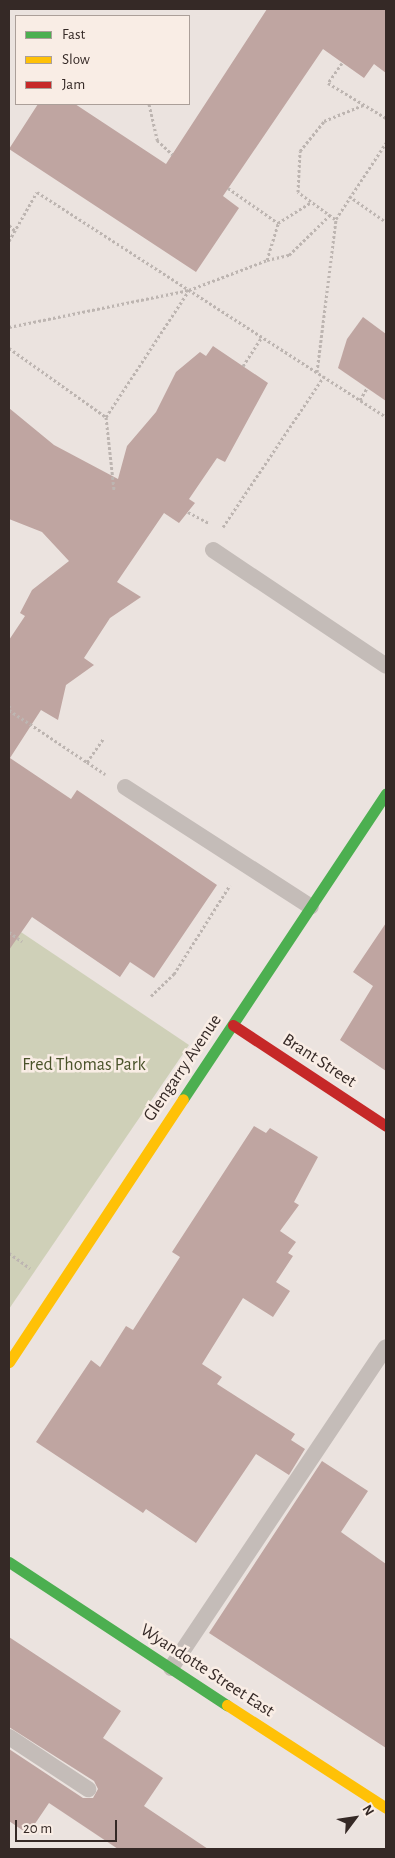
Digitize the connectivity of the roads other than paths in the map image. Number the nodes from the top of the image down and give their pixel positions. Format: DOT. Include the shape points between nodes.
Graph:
graph roads {
  1 [pos="213,550"];
  2 [pos="386,666"];
  3 [pos="125,788"];
  4 [pos="386,793"];
  5 [pos="311,907"];
  6 [pos="233,1025"];
  7 [pos="386,1126"];
  8 [pos="386,1347"];
  9 [pos="9,1362"];
  10 [pos="9,1562"];
  11 [pos="171,1668"];
  12 [pos="9,1737"];
  13 [pos="88,1789"];
  14 [pos="386,1808"];
  1 -- 2 [label="lane"];
  3 -- 5 [label="lane"];
  4 -- 5 [label="main road, Glengarry Avenue"];
  5 -- 6 [label="main road, Glengarry Avenue"];
  6 -- 7 [label="main road, Brant Street"];
  6 -- 9 [label="main road, Glengarry Avenue"];
  8 -- 11 [label="lane"];
  10 -- 11 [label="main road, Wyandotte Street East"];
  11 -- 14 [label="main road, Wyandotte Street East"];
  12 -- 13 [label="lane"];
}
